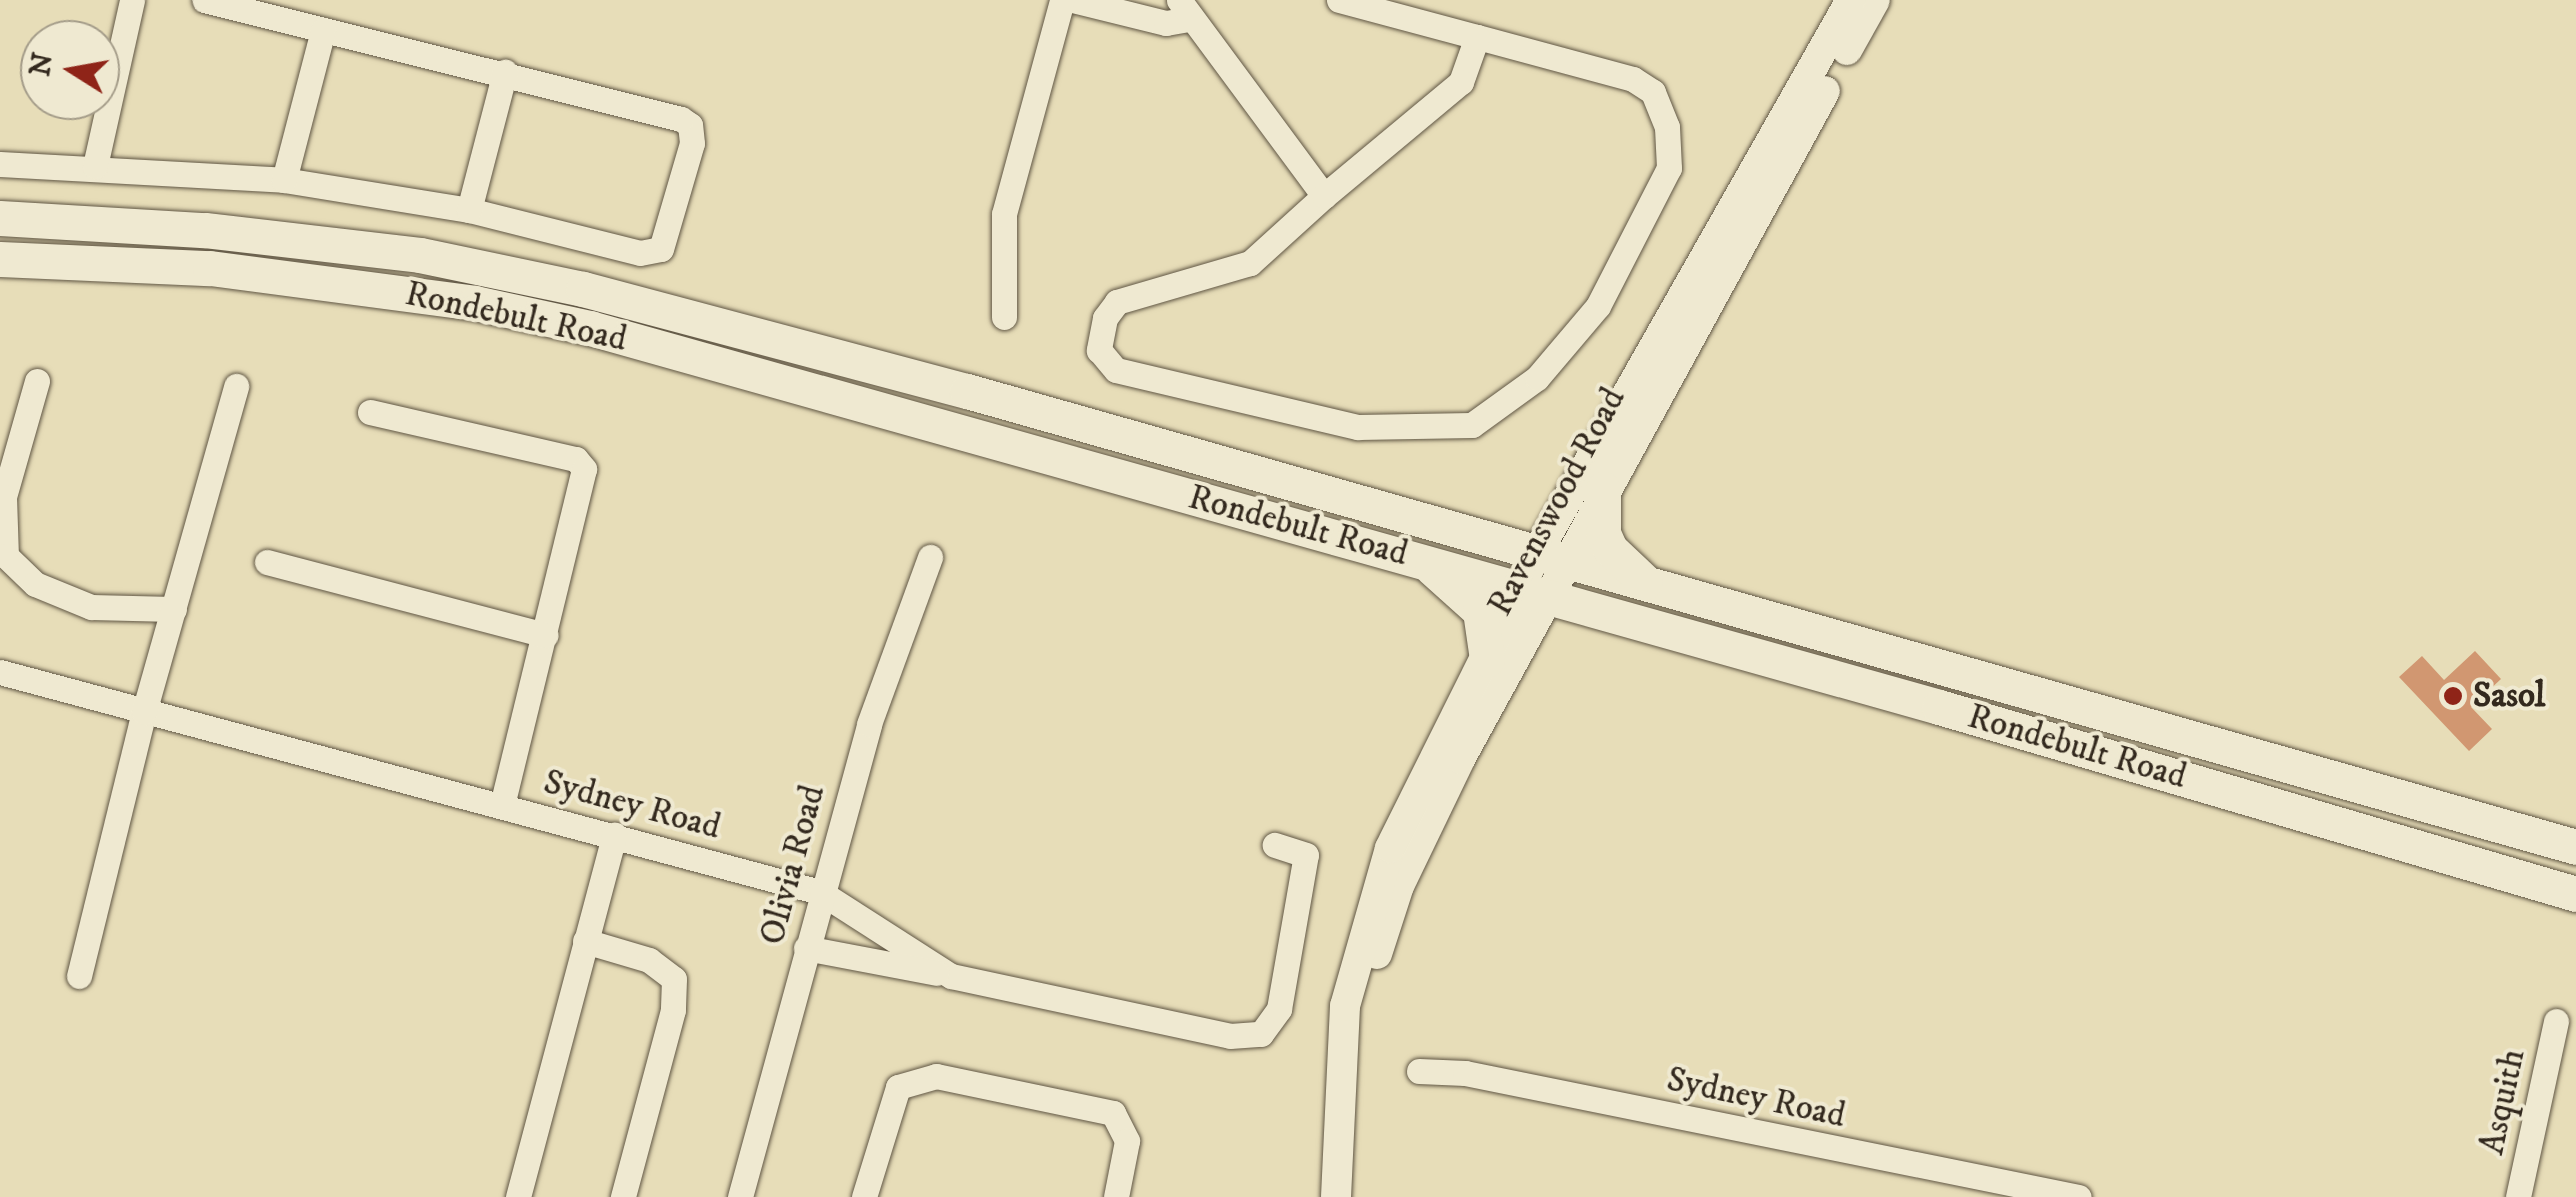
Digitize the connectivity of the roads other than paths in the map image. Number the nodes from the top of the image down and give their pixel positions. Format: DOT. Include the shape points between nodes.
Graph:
graph roads {
  1 [pos="132,0"];
  2 [pos="205,0"];
  3 [pos="1062,0"];
  4 [pos="1073,0"];
  5 [pos="1340,0"];
  6 [pos="1850,0"];
  7 [pos="1875,0"];
  8 [pos="1184,9"];
  9 [pos="323,30"];
  10 [pos="1477,37"];
  11 [pos="505,72"];
  12 [pos="0,164"];
  13 [pos="94,166"];
  14 [pos="284,180"];
  15 [pos="1761,183"];
  16 [pos="1324,196"];
  17 [pos="469,210"];
  18 [pos="0,218"];
  19 [pos="0,259"];
  20 [pos="1004,317"];
  21 [pos="37,380"];
  22 [pos="236,386"];
  23 [pos="370,412"];
  24 [pos="1603,490"];
  25 [pos="930,556"];
  26 [pos="1552,558"];
  27 [pos="1420,559"];
  28 [pos="268,562"];
  29 [pos="1649,585"];
  30 [pos="1537,592"];
  31 [pos="174,609"];
  32 [pos="546,634"];
  33 [pos="1487,659"];
  34 [pos="0,672"];
  35 [pos="144,712"];
  36 [pos="502,806"];
  37 [pos="614,836"];
  38 [pos="1275,845"];
  39 [pos="2576,846"];
  40 [pos="820,892"];
  41 [pos="2576,894"];
  42 [pos="585,942"];
  43 [pos="806,948"];
  44 [pos="79,976"];
  45 [pos="952,976"];
  46 [pos="2556,1021"];
  47 [pos="1342,1056"];
  48 [pos="1419,1071"];
  49 [pos="518,1197"];
  50 [pos="623,1197"];
  51 [pos="740,1197"];
  52 [pos="864,1197"];
  53 [pos="1116,1197"];
  54 [pos="1336,1197"];
  55 [pos="2079,1197"];
  56 [pos="2518,1197"];
  1 -- 13 [label="street"];
  2 -- 9 [label="street"];
  3 -- 20 [label="street" via="1004,214"];
  4 -- 8 [label="street" via="1166,23"];
  5 -- 10 [label="street"];
  6 -- 15 [label="street, Ravenswood Road"];
  7 -- 15 [label="street, Ravenswood Road"];
  8 -- 16 [label="street"];
  9 -- 11 [label="street"];
  9 -- 14 [label="street"];
  10 -- 16 [label="street" via="1460,82"];
  10 -- 16 [label="street" via="1633,79 1660,104 1669,168 1632,248 1578,336 1489,416 1472,425 1407,431 1288,414 1103,362 1105,318 1117,302 1250,263"];
  11 -- 17 [label="street"];
  11 -- 17 [label="street" via="682,119 692,144 665,237 652,254"];
  12 -- 13 [label="street"];
  13 -- 14 [label="street"];
  14 -- 17 [label="street"];
  15 -- 24 [label="street, Ravenswood Road"];
  15 -- 26 [label="street, Ravenswood Road"];
  18 -- 26 [label="main road, Rondebult Road" via="205,230 401,253 583,289"];
  19 -- 27 [label="main road, Rondebult Road" via="210,268 475,302 590,328"];
  21 -- 31 [label="street" via="4,497 6,556 35,584 91,607"];
  22 -- 31 [label="street"];
  23 -- 32 [label="street" via="576,459 584,469"];
  24 -- 26 [label="street, Ravenswood Road"];
  24 -- 29 [label="main road" via="1603,533 1610,549"];
  25 -- 40 [label="street, Olivia Road" via="869,724"];
  26 -- 29 [label="main road, Rondebult Road"];
  26 -- 30 [label="street, Ravenswood Road"];
  27 -- 30 [label="main road, Rondebult Road"];
  27 -- 33 [label="main road" via="1480,611"];
  28 -- 32 [label="street"];
  29 -- 39 [label="main road, Rondebult Road"];
  30 -- 33 [label="street, Ravenswood Road"];
  30 -- 41 [label="main road, Rondebult Road"];
  30 -- 47 [label="street, Ravenswood Road" via="1422,834"];
  31 -- 35 [label="street"];
  32 -- 36 [label="street"];
  33 -- 47 [label="street, Ravenswood Road" via="1378,881 1345,1006"];
  34 -- 35 [label="street, Sydney Road"];
  35 -- 36 [label="street, Sydney Road"];
  35 -- 44 [label="street"];
  36 -- 37 [label="street, Sydney Road"];
  37 -- 40 [label="street, Sydney Road"];
  37 -- 42 [label="street"];
  38 -- 45 [label="street, Sydney Road" via="1306,855 1278,1009 1261,1034 1230,1036"];
  40 -- 43 [label="street, Olivia Road"];
  40 -- 45 [label="street, Sydney Road"];
  42 -- 49 [label="street"];
  42 -- 50 [label="street" via="649,960 674,978 673,1010"];
  43 -- 45 [label="street"];
  43 -- 51 [label="street, Olivia Road"];
  46 -- 56 [label="street, Asquith"];
  47 -- 54 [label="street, Ravenswood Road"];
  48 -- 55 [label="street, Sydney Road" via="1465,1073"];
  52 -- 53 [label="street" via="898,1087 936,1076 1113,1113 1127,1141"];
}
